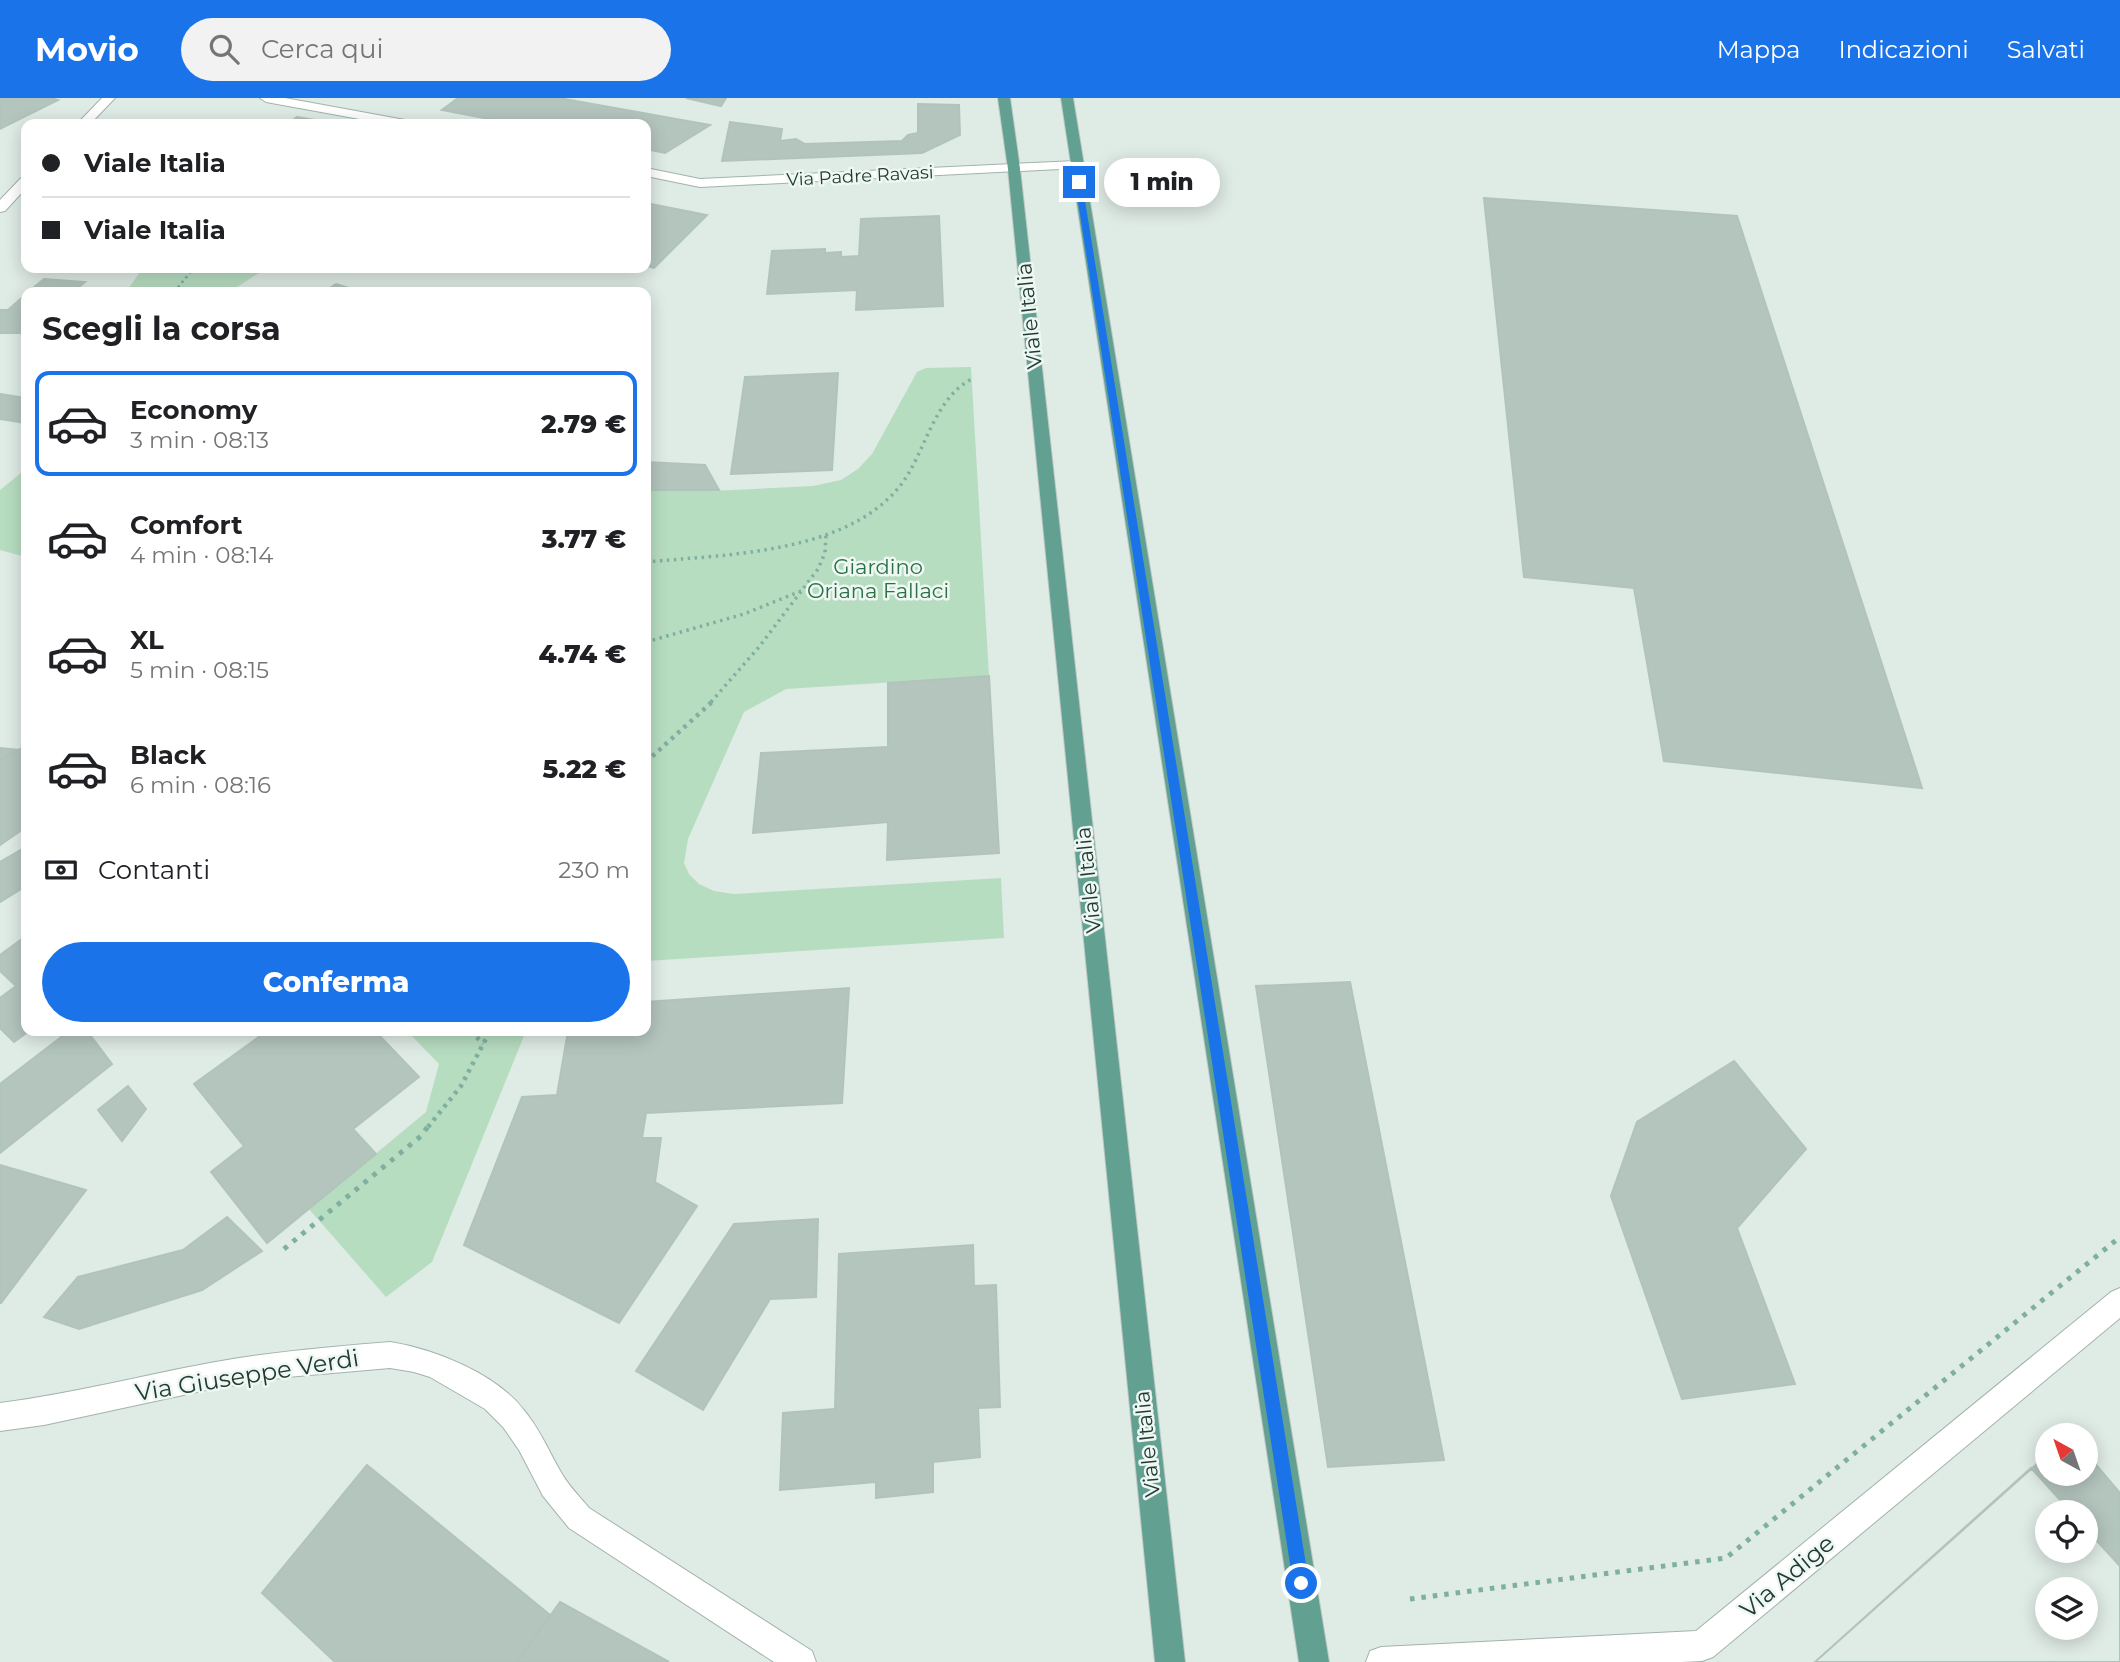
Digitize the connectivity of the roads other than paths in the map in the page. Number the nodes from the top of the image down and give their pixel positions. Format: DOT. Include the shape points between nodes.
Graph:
graph roads {
  1 [pos="109,98"];
  2 [pos="266,98"];
  3 [pos="1004,98"];
  4 [pos="1067,98"];
  5 [pos="88,119"];
  6 [pos="378,119"];
  7 [pos="1076,165"];
  8 [pos="1014,169"];
  9 [pos="651,173"];
  10 [pos="21,186"];
  11 [pos="0,208"];
  12 [pos="2120,1301"];
  13 [pos="0,1417"];
  14 [pos="1705,1654"];
  15 [pos="801,1662"];
  16 [pos="1170,1662"];
  17 [pos="1314,1662"];
  18 [pos="1381,1662"];
  1 -- 5 [label="street"];
  2 -- 6 [label="street"];
  3 -- 8 [label="main road, Viale Italia"];
  4 -- 7 [label="main road"];
  7 -- 8 [label="street, Via Padre Ravasi"];
  7 -- 17 [label="main road"];
  8 -- 9 [label="street, Via Padre Ravasi" via="699,183"];
  8 -- 16 [label="main road, Viale Italia"];
  10 -- 11 [label="street"];
  12 -- 14 [label="street, Via Adige"];
  13 -- 15 [label="street, Via Giuseppe Verdi" via="287,1364 390,1355 436,1366 495,1398 513,1417 553,1486 579,1518"];
  14 -- 18 [label="street, Via Adige"];
}
